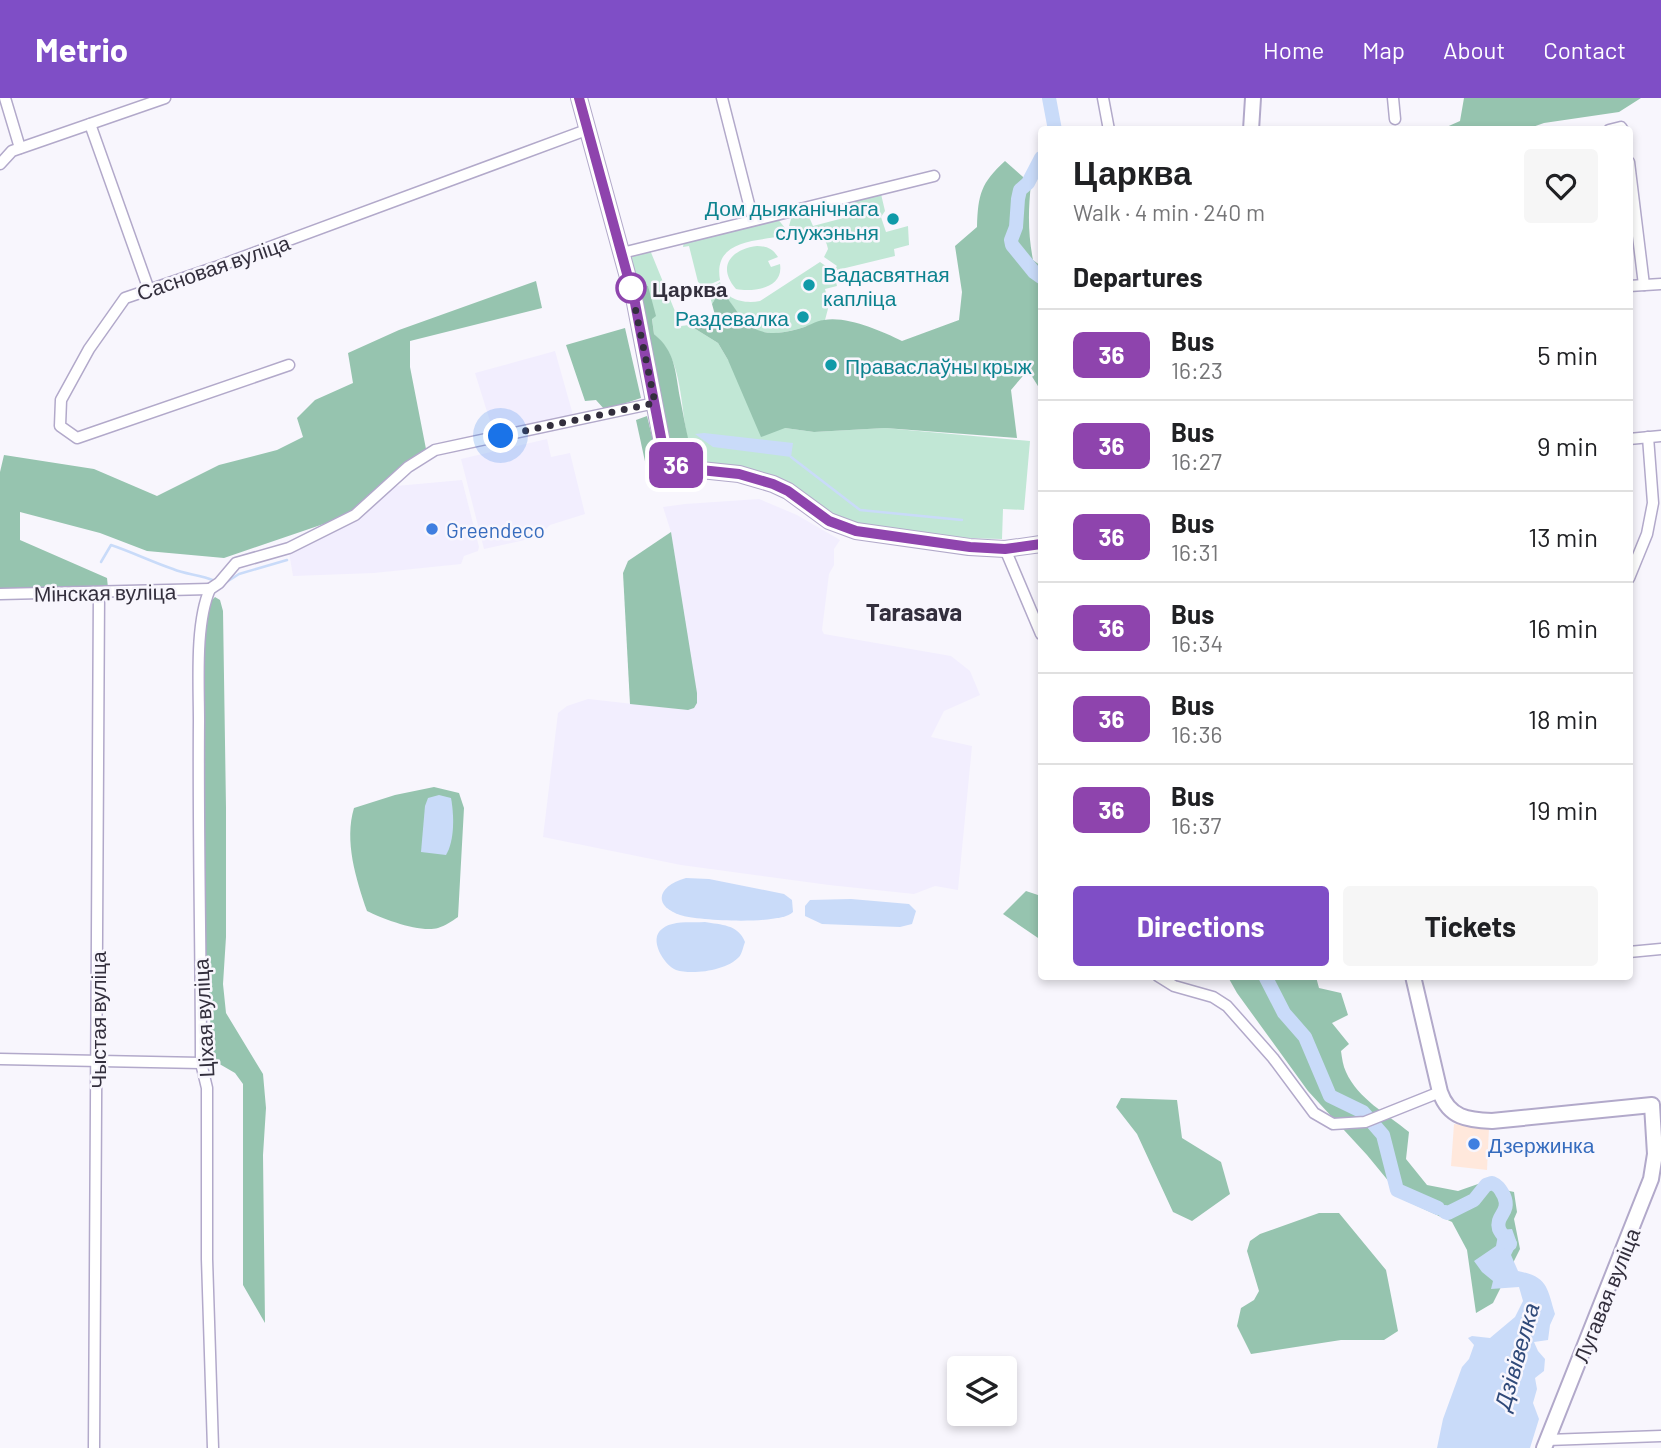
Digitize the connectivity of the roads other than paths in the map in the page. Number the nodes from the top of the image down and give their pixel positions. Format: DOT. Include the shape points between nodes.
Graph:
graph roads {
  1 [pos="5,98"];
  2 [pos="164,98"];
  3 [pos="579,98"];
  4 [pos="722,98"];
  5 [pos="1104,98"];
  6 [pos="1253,98"];
  7 [pos="1393,98"];
  8 [pos="1395,119"];
  9 [pos="90,124"];
  10 [pos="1108,126"];
  11 [pos="1251,126"];
  12 [pos="589,129"];
  13 [pos="20,148"];
  14 [pos="0,164"];
  15 [pos="934,176"];
  16 [pos="1633,195"];
  17 [pos="753,220"];
  18 [pos="622,253"];
  19 [pos="1661,284"];
  20 [pos="1644,285"];
  21 [pos="1633,286"];
  22 [pos="149,290"];
  23 [pos="289,365"];
  24 [pos="655,403"];
  25 [pos="1661,436"];
  26 [pos="1648,437"];
  27 [pos="1633,439"];
  28 [pos="1038,544"];
  29 [pos="1005,549"];
  30 [pos="1633,568"];
  31 [pos="210,589"];
  32 [pos="99,592"];
  33 [pos="0,594"];
  34 [pos="1038,627"];
  35 [pos="1661,949"];
  36 [pos="1633,952"];
  37 [pos="1164,980"];
  38 [pos="1414,980"];
  39 [pos="0,1059"];
  40 [pos="97,1061"];
  41 [pos="201,1063"];
  42 [pos="1440,1092"];
  43 [pos="1657,1105"];
  44 [pos="1661,1436"];
  45 [pos="1546,1444"];
  46 [pos="1596,1444"];
  47 [pos="94,1448"];
  48 [pos="213,1448"];
  1 -- 13 [label="street"];
  2 -- 9 [label="street"];
  3 -- 12 [label="street"];
  4 -- 17 [label="street"];
  5 -- 10 [label="street"];
  6 -- 11 [label="street"];
  7 -- 8 [label="street"];
  9 -- 13 [label="street"];
  9 -- 22 [label="street"];
  12 -- 18 [label="street"];
  12 -- 22 [label="street, Сасновая вуліца"];
  13 -- 14 [label="street"];
  15 -- 17 [label="street"];
  16 -- 20 [label="street"];
  17 -- 18 [label="street"];
  18 -- 24 [label="street"];
  19 -- 20 [label="street"];
  20 -- 21 [label="street"];
  22 -- 23 [label="street, Сасновая вуліца" via="125,298 61,400 60,426 77,438"];
  24 -- 29 [label="street" via="663,448 671,462 680,466 757,478 788,491 829,521 856,531"];
  24 -- 31 [label="street" via="435,450 408,467 355,515 289,548 236,563"];
  25 -- 26 [label="street"];
  26 -- 27 [label="street"];
  26 -- 30 [label="street" via="1653,503"];
  28 -- 29 [label="street"];
  29 -- 34 [label="street"];
  31 -- 32 [label="street, Мінская вуліца"];
  31 -- 41 [label="street, Ціхая вуліца" via="203,604 199,703"];
  32 -- 33 [label="street, Мінская вуліца"];
  32 -- 40 [label="street, Чыстая вуліца"];
  35 -- 36 [label="street"];
  37 -- 42 [label="street" via="1227,1006 1314,1113 1333,1124 1370,1120"];
  38 -- 42 [label="street"];
  39 -- 40 [label="street"];
  40 -- 41 [label="street"];
  40 -- 47 [label="street, Чыстая вуліца"];
  41 -- 48 [label="street, Ціхая вуліца" via="207,1088"];
  42 -- 43 [label="street, Лугавая вуліца" via="1457,1116 1476,1121"];
  43 -- 45 [label="street, Лугавая вуліца" via="1651,1179"];
  44 -- 46 [label="street"];
  45 -- 46 [label="street"];
}
